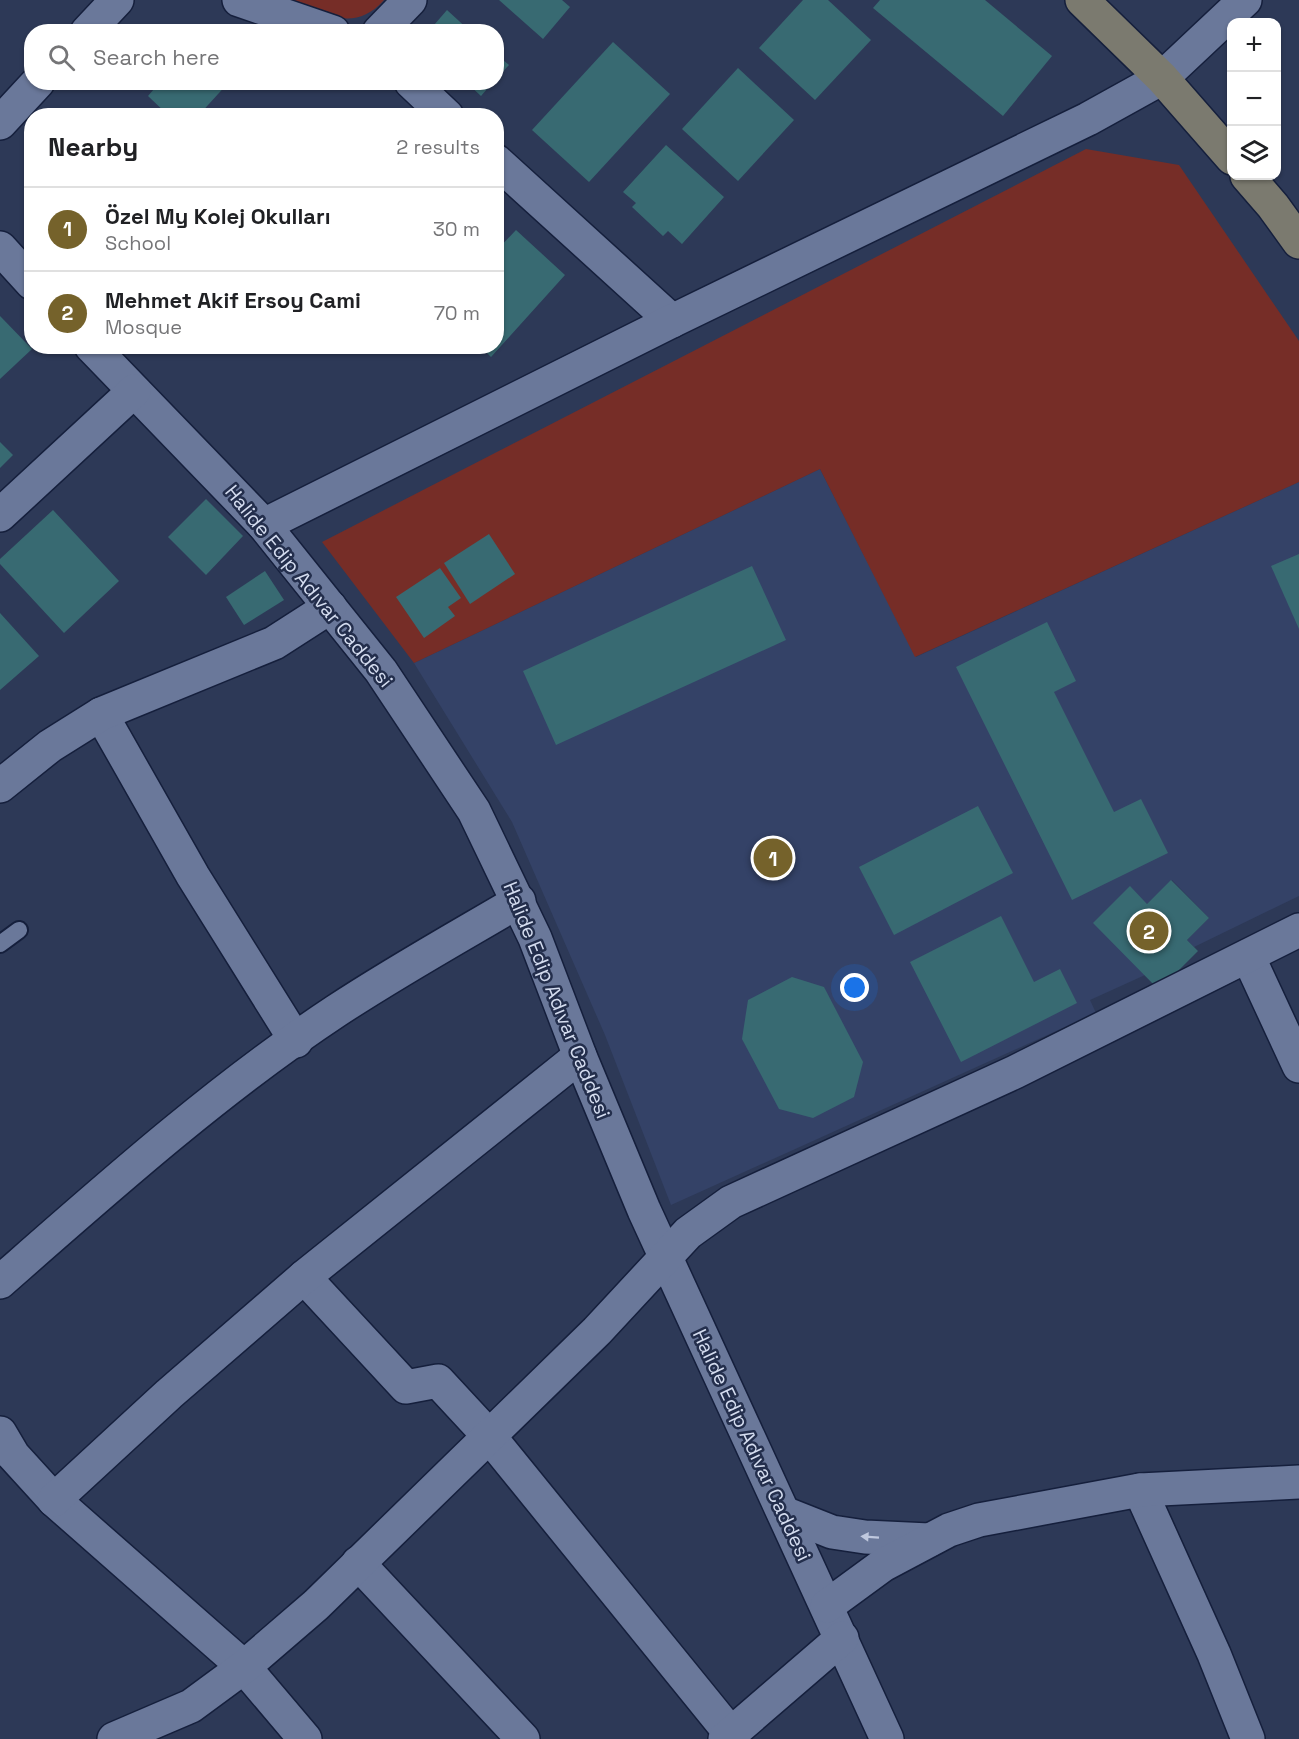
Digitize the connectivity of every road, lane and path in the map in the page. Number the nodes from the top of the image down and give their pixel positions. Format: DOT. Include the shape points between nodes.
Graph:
graph roads {
  1 [pos="117,0"];
  2 [pos="239,0"];
  3 [pos="410,0"];
  4 [pos="1082,0"];
  5 [pos="1245,0"];
  6 [pos="94,24"];
  7 [pos="310,24"];
  8 [pos="387,24"];
  9 [pos="1162,78"];
  10 [pos="31,90"];
  11 [pos="419,90"];
  12 [pos="439,108"];
  13 [pos="0,123"];
  14 [pos="1227,152"];
  15 [pos="504,168"];
  16 [pos="1250,180"];
  17 [pos="1299,242"];
  18 [pos="0,248"];
  19 [pos="24,274"];
  20 [pos="672,321"];
  21 [pos="99,354"];
  22 [pos="134,391"];
  23 [pos="0,515"];
  24 [pos="264,525"];
  25 [pos="330,607"];
  26 [pos="101,714"];
  27 [pos="0,786"];
  28 [pos="519,901"];
  29 [pos="19,930"];
  30 [pos="1299,930"];
  31 [pos="0,944"];
  32 [pos="1248,956"];
  33 [pos="296,1041"];
  34 [pos="580,1056"];
  35 [pos="1299,1066"];
  36 [pos="667,1258"];
  37 [pos="304,1277"];
  38 [pos="0,1282"];
  39 [pos="0,1433"];
  40 [pos="489,1436"];
  41 [pos="1299,1482"];
  42 [pos="1140,1490"];
  43 [pos="54,1500"];
  44 [pos="784,1513"];
  45 [pos="929,1540"];
  46 [pos="358,1563"];
  47 [pos="827,1606"];
  48 [pos="842,1638"];
  49 [pos="244,1667"];
  50 [pos="149,1733"];
  51 [pos="728,1737"];
  52 [pos="114,1739"];
  53 [pos="306,1739"];
  54 [pos="523,1739"];
  55 [pos="887,1739"];
  56 [pos="1248,1739"];
  1 -- 6 [label="street"];
  2 -- 7 [label="street"];
  3 -- 8 [label="street"];
  4 -- 9 [label="street"];
  5 -- 9 [label="street"];
  9 -- 14 [label="street"];
  9 -- 20 [label="street" via="1088,119"];
  10 -- 13 [label="street"];
  11 -- 12 [label="street"];
  15 -- 20 [label="street"];
  16 -- 17 [label="street"];
  18 -- 19 [label="street"];
  20 -- 24 [label="street"];
  21 -- 22 [label="street, Halide Edip Adıvar Caddesi"];
  22 -- 23 [label="street"];
  22 -- 24 [label="street, Halide Edip Adıvar Caddesi"];
  24 -- 25 [label="street, Halide Edip Adıvar Caddesi"];
  25 -- 26 [label="street" via="274,643"];
  25 -- 28 [label="street, Halide Edip Adıvar Caddesi" via="381,671 460,790"];
  26 -- 27 [label="street" via="50,746"];
  26 -- 33 [label="street" via="193,876"];
  28 -- 33 [label="street" via="336,1012"];
  28 -- 34 [label="street, Halide Edip Adıvar Caddesi"];
  29 -- 31 [label="lane"];
  30 -- 32 [label="street"];
  32 -- 35 [label="street"];
  32 -- 36 [label="street" via="1015,1072 731,1202 688,1233"];
  33 -- 38 [label="street" via="97,1197"];
  34 -- 36 [label="street, Halide Edip Adıvar Caddesi"];
  34 -- 37 [label="street"];
  36 -- 40 [label="street"];
  36 -- 44 [label="street, Halide Edip Adıvar Caddesi"];
  37 -- 40 [label="street" via="406,1387 438,1381"];
  37 -- 43 [label="street"];
  39 -- 43 [label="street" via="13,1455"];
  40 -- 46 [label="street"];
  40 -- 51 [label="street"];
  41 -- 42 [label="street"];
  42 -- 45 [label="street" via="979,1520"];
  42 -- 56 [label="street"];
  43 -- 49 [label="street"];
  45 -- 44 [label="street, one-way" via="832,1532"];
  44 -- 47 [label="street, Halide Edip Adıvar Caddesi"];
  45 -- 47 [label="street" via="883,1565"];
  46 -- 49 [label="street"];
  46 -- 54 [label="street"];
  47 -- 48 [label="street, Halide Edip Adıvar Caddesi"];
  48 -- 51 [label="street"];
  48 -- 55 [label="street, Halide Edip Adıvar Caddesi"];
  49 -- 50 [label="street"];
  49 -- 53 [label="street"];
  50 -- 52 [label="street"];
}
